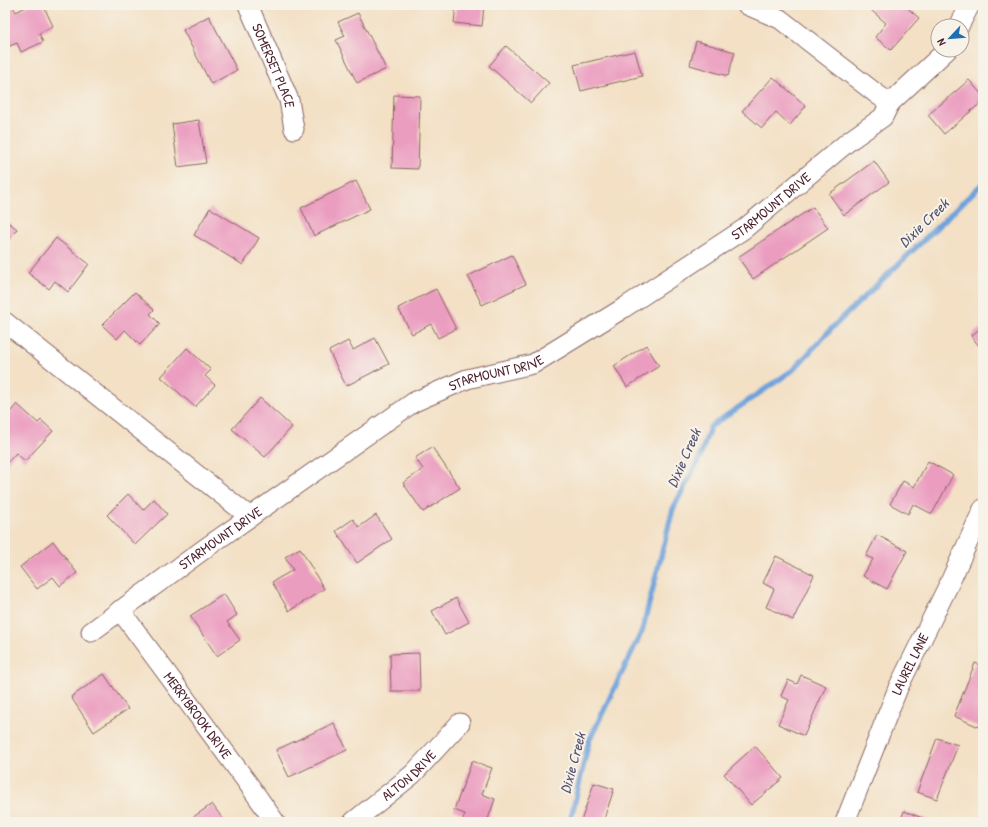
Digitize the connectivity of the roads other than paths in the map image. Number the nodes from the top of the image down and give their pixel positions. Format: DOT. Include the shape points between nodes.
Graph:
graph roads {
  1 [pos="248,5"];
  2 [pos="747,5"];
  3 [pos="970,5"];
  4 [pos="963,18"];
  5 [pos="938,58"];
  6 [pos="890,102"];
  7 [pos="294,129"];
  8 [pos="5,322"];
  9 [pos="983,509"];
  10 [pos="250,517"];
  11 [pos="120,610"];
  12 [pos="91,632"];
  13 [pos="460,723"];
  14 [pos="275,822"];
  15 [pos="353,822"];
  16 [pos="845,822"];
  1 -- 7 [label="street, SOMERSET PLACE" via="289,100"];
  2 -- 6 [label="street" via="780,19"];
  3 -- 4 [label="street"];
  5 -- 6 [label="street, STARMOUNT DRIVE"];
  6 -- 10 [label="street, STARMOUNT DRIVE" via="883,116 849,141 744,229 726,238 533,364 467,379 414,402"];
  8 -- 10 [label="street"];
  9 -- 16 [label="street, LAUREL LANE" via="898,688"];
  10 -- 11 [label="street, STARMOUNT DRIVE"];
  11 -- 12 [label="street, STARMOUNT DRIVE"];
  11 -- 14 [label="street, MERRYBROOK DRIVE"];
  13 -- 15 [label="street, ALTON DRIVE" via="413,774"];
}
